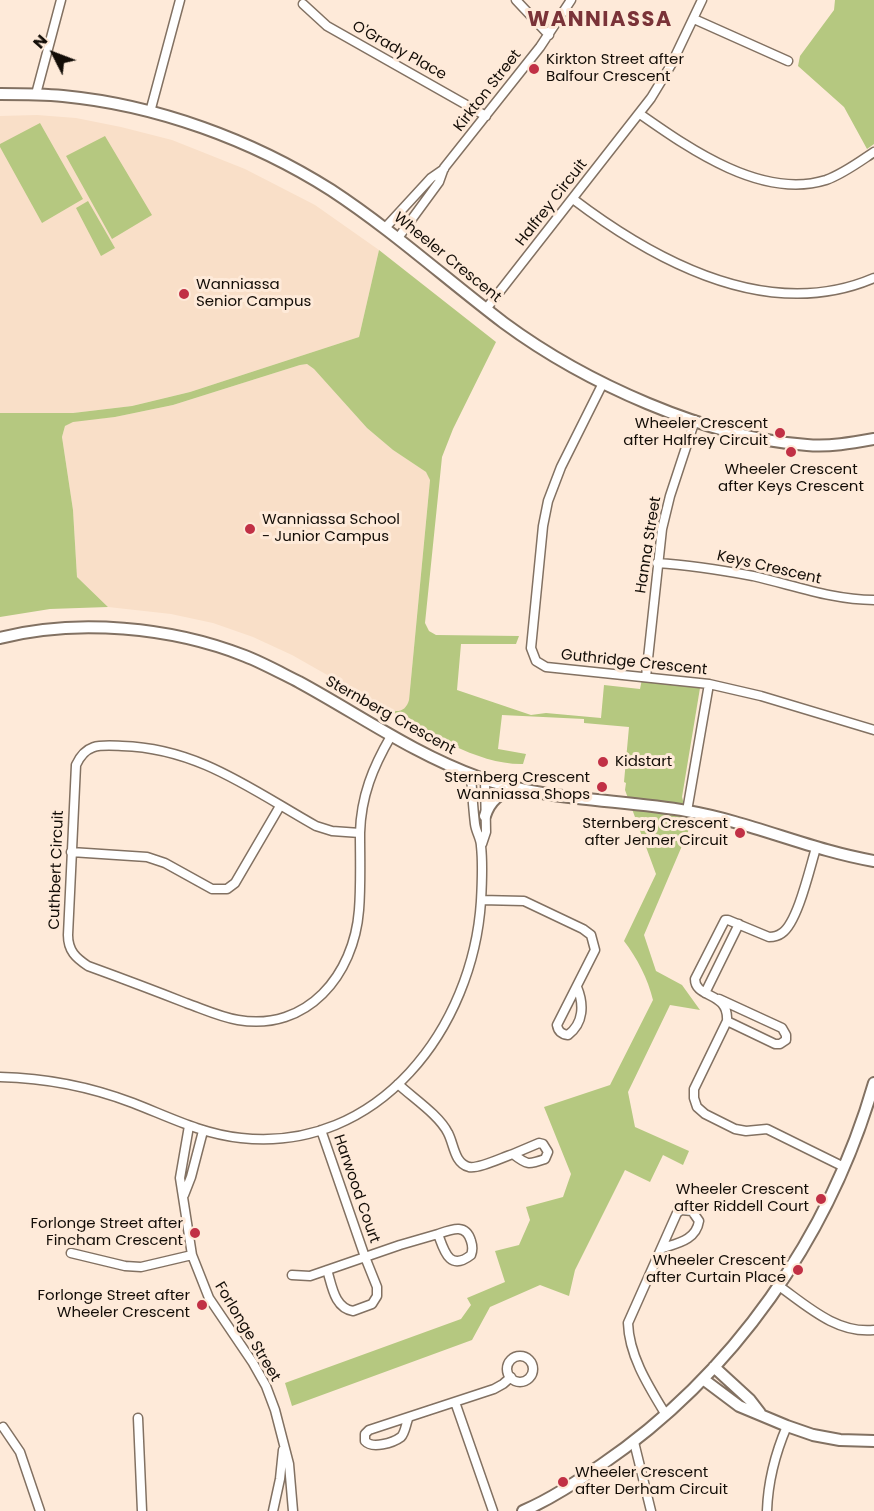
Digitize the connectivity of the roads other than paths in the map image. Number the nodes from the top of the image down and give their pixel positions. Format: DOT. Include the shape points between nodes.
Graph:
graph roads {
  1 [pos="61,0"];
  2 [pos="180,0"];
  3 [pos="516,0"];
  4 [pos="571,0"];
  5 [pos="702,0"];
  6 [pos="303,4"];
  7 [pos="694,19"];
  8 [pos="549,35"];
  9 [pos="788,61"];
  10 [pos="0,94"];
  11 [pos="36,94"];
  12 [pos="150,112"];
  13 [pos="640,114"];
  14 [pos="486,116"];
  15 [pos="874,152"];
  16 [pos="444,168"];
  17 [pos="573,199"];
  18 [pos="385,228"];
  19 [pos="398,238"];
  20 [pos="874,278"];
  21 [pos="486,309"];
  22 [pos="603,383"];
  23 [pos="694,420"];
  24 [pos="874,439"];
  25 [pos="657,563"];
  26 [pos="874,600"];
  27 [pos="0,638"];
  28 [pos="646,676"];
  29 [pos="709,684"];
  30 [pos="874,730"];
  31 [pos="391,735"];
  32 [pos="471,774"];
  33 [pos="485,779"];
  34 [pos="515,788"];
  35 [pos="280,806"];
  36 [pos="687,811"];
  37 [pos="485,816"];
  38 [pos="360,833"];
  39 [pos="481,844"];
  40 [pos="816,848"];
  41 [pos="71,852"];
  42 [pos="874,861"];
  43 [pos="481,900"];
  44 [pos="739,924"];
  45 [pos="577,987"];
  46 [pos="705,993"];
  47 [pos="716,998"];
  48 [pos="727,1021"];
  49 [pos="0,1077"];
  50 [pos="874,1083"];
  51 [pos="398,1084"];
  52 [pos="189,1126"];
  53 [pos="321,1130"];
  54 [pos="203,1131"];
  55 [pos="513,1154"];
  56 [pos="844,1167"];
  57 [pos="184,1195"];
  58 [pos="438,1234"];
  59 [pos="663,1248"];
  60 [pos="71,1254"];
  61 [pos="192,1255"];
  62 [pos="365,1257"];
  63 [pos="327,1270"];
  64 [pos="292,1275"];
  65 [pos="779,1286"];
  66 [pos="874,1330"];
  67 [pos="714,1368"];
  68 [pos="511,1377"];
  69 [pos="703,1379"];
  70 [pos="455,1402"];
  71 [pos="760,1413"];
  72 [pos="666,1415"];
  73 [pos="138,1418"];
  74 [pos="408,1419"];
  75 [pos="786,1426"];
  76 [pos="3,1427"];
  77 [pos="874,1441"];
  78 [pos="634,1442"];
  79 [pos="283,1447"];
  80 [pos="40,1511"];
  81 [pos="142,1511"];
  82 [pos="273,1511"];
  83 [pos="293,1511"];
  84 [pos="493,1511"];
  85 [pos="524,1511"];
  86 [pos="651,1511"];
  87 [pos="767,1511"];
  1 -- 11 [label="street"];
  2 -- 12 [label="street"];
  3 -- 8 [label="street"];
  4 -- 8 [label="street, Kirkton Street"];
  5 -- 7 [label="street, Halfrey Circuit"];
  6 -- 14 [label="street, O'Grady Place" via="327,26"];
  7 -- 9 [label="street"];
  7 -- 13 [label="street, Halfrey Circuit"];
  8 -- 14 [label="street, Kirkton Street"];
  10 -- 11 [label="street, Wheeler Crescent"];
  11 -- 12 [label="street, Wheeler Crescent"];
  12 -- 18 [label="street, Wheeler Crescent" via="220,135 279,161"];
  13 -- 15 [label="street" via="705,156 767,182 787,185 824,181"];
  13 -- 17 [label="street, Halfrey Circuit"];
  14 -- 16 [label="street, Kirkton Street"];
  16 -- 18 [label="street, Kirkton Street"];
  16 -- 19 [label="street, Kirkton Street" via="439,182"];
  17 -- 20 [label="street" via="663,256 749,289 820,292"];
  17 -- 21 [label="street, Halfrey Circuit"];
  18 -- 19 [label="street, Wheeler Crescent"];
  19 -- 21 [label="street, Wheeler Crescent"];
  21 -- 22 [label="street, Wheeler Crescent" via="526,338"];
  22 -- 23 [label="street, Wheeler Crescent"];
  22 -- 28 [label="street, Guthridge Crescent" via="548,501 531,648 536,661 546,667"];
  23 -- 24 [label="street, Wheeler Crescent" via="746,435 808,446"];
  23 -- 25 [label="street, Hanna Street" via="670,496"];
  25 -- 26 [label="street, Keys Crescent" via="754,577 834,597"];
  25 -- 28 [label="street, Hanna Street"];
  27 -- 31 [label="street, Sternberg Crescent" via="32,631 127,629 204,643 245,656 300,683"];
  28 -- 29 [label="street, Guthridge Crescent"];
  29 -- 30 [label="street, Guthridge Crescent"];
  29 -- 36 [label="street"];
  31 -- 32 [label="street, Sternberg Crescent"];
  31 -- 38 [label="street, Cuthbert Circuit" via="371,773"];
  32 -- 33 [label="street, Sternberg Crescent"];
  32 -- 39 [label="street"];
  33 -- 34 [label="street, Sternberg Crescent"];
  33 -- 37 [label="street"];
  34 -- 36 [label="street, Sternberg Crescent"];
  34 -- 37 [label="street" via="496,797"];
  35 -- 38 [label="street, Cuthbert Circuit" via="316,826"];
  35 -- 41 [label="street" via="235,884 227,889 213,890 147,857"];
  35 -- 41 [label="street, Cuthbert Circuit" via="189,758 142,747 97,745 84,752 75,765"];
  36 -- 40 [label="street, Sternberg Crescent"];
  37 -- 39 [label="street" via="486,832"];
  38 -- 41 [label="street, Cuthbert Circuit" via="359,910 347,957 316,1002 285,1019 266,1023 226,1018 77,959 68,944"];
  39 -- 43 [label="street"];
  40 -- 42 [label="street, Sternberg Crescent"];
  40 -- 44 [label="street" via="802,896 782,934 769,937"];
  43 -- 45 [label="street" via="524,901 591,935 595,950"];
  43 -- 51 [label="street" via="470,965 456,1003 436,1039"];
  44 -- 46 [label="street"];
  44 -- 46 [label="street" via="722,922 694,981"];
  45 -- 45 [label="street" via="583,1009 572,1032 562,1034 557,1025"];
  46 -- 47 [label="street"];
  47 -- 48 [label="street" via="726,1008"];
  47 -- 48 [label="street" via="782,1028 786,1040 775,1044"];
  48 -- 56 [label="street" via="694,1089 697,1107 735,1129 767,1129"];
  49 -- 52 [label="street" via="77,1086 134,1103"];
  50 -- 56 [label="street"];
  51 -- 53 [label="street" via="373,1106"];
  51 -- 55 [label="street" via="440,1122 462,1163 476,1167"];
  52 -- 54 [label="street"];
  52 -- 57 [label="street, Forlonge Street" via="180,1178"];
  53 -- 54 [label="street" via="271,1139"];
  53 -- 62 [label="street, Harwood Court"];
  54 -- 57 [label="street, Forlonge Street"];
  56 -- 65 [label="street" via="815,1229"];
  57 -- 61 [label="street, Forlonge Street"];
  58 -- 58 [label="street, Harwood Court" via="452,1261 471,1256 473,1246 467,1232 454,1228"];
  58 -- 62 [label="street, Harwood Court"];
  59 -- 59 [label="street" via="677,1214 681,1210 692,1211 699,1221 692,1235"];
  59 -- 72 [label="street" via="631,1313 628,1334 641,1371"];
  60 -- 61 [label="street" via="141,1267"];
  61 -- 79 [label="street, Forlonge Street" via="209,1298 253,1363 270,1396"];
  62 -- 63 [label="street, Harwood Court"];
  62 -- 63 [label="street, Harwood Court" via="377,1296 372,1304 353,1311 338,1302"];
  63 -- 64 [label="street, Harwood Court" via="310,1276"];
  65 -- 66 [label="street" via="830,1320 853,1329"];
  65 -- 67 [label="street"];
  67 -- 69 [label="street"];
  67 -- 71 [label="street"];
  68 -- 70 [label="street" via="494,1389"];
  69 -- 71 [label="street" via="739,1406"];
  69 -- 72 [label="street"];
  70 -- 74 [label="street"];
  70 -- 84 [label="street"];
  71 -- 75 [label="street"];
  72 -- 78 [label="street"];
  73 -- 81 [label="street"];
  74 -- 74 [label="street" via="398,1438 374,1446 365,1442 369,1430"];
  75 -- 77 [label="street" via="840,1440"];
  75 -- 87 [label="street" via="772,1467"];
  76 -- 80 [label="street" via="20,1452"];
  78 -- 85 [label="street" via="570,1487"];
  78 -- 86 [label="street"];
  79 -- 82 [label="street, Forlonge Street"];
  79 -- 83 [label="street, Forlonge Street" via="289,1464"];
}
